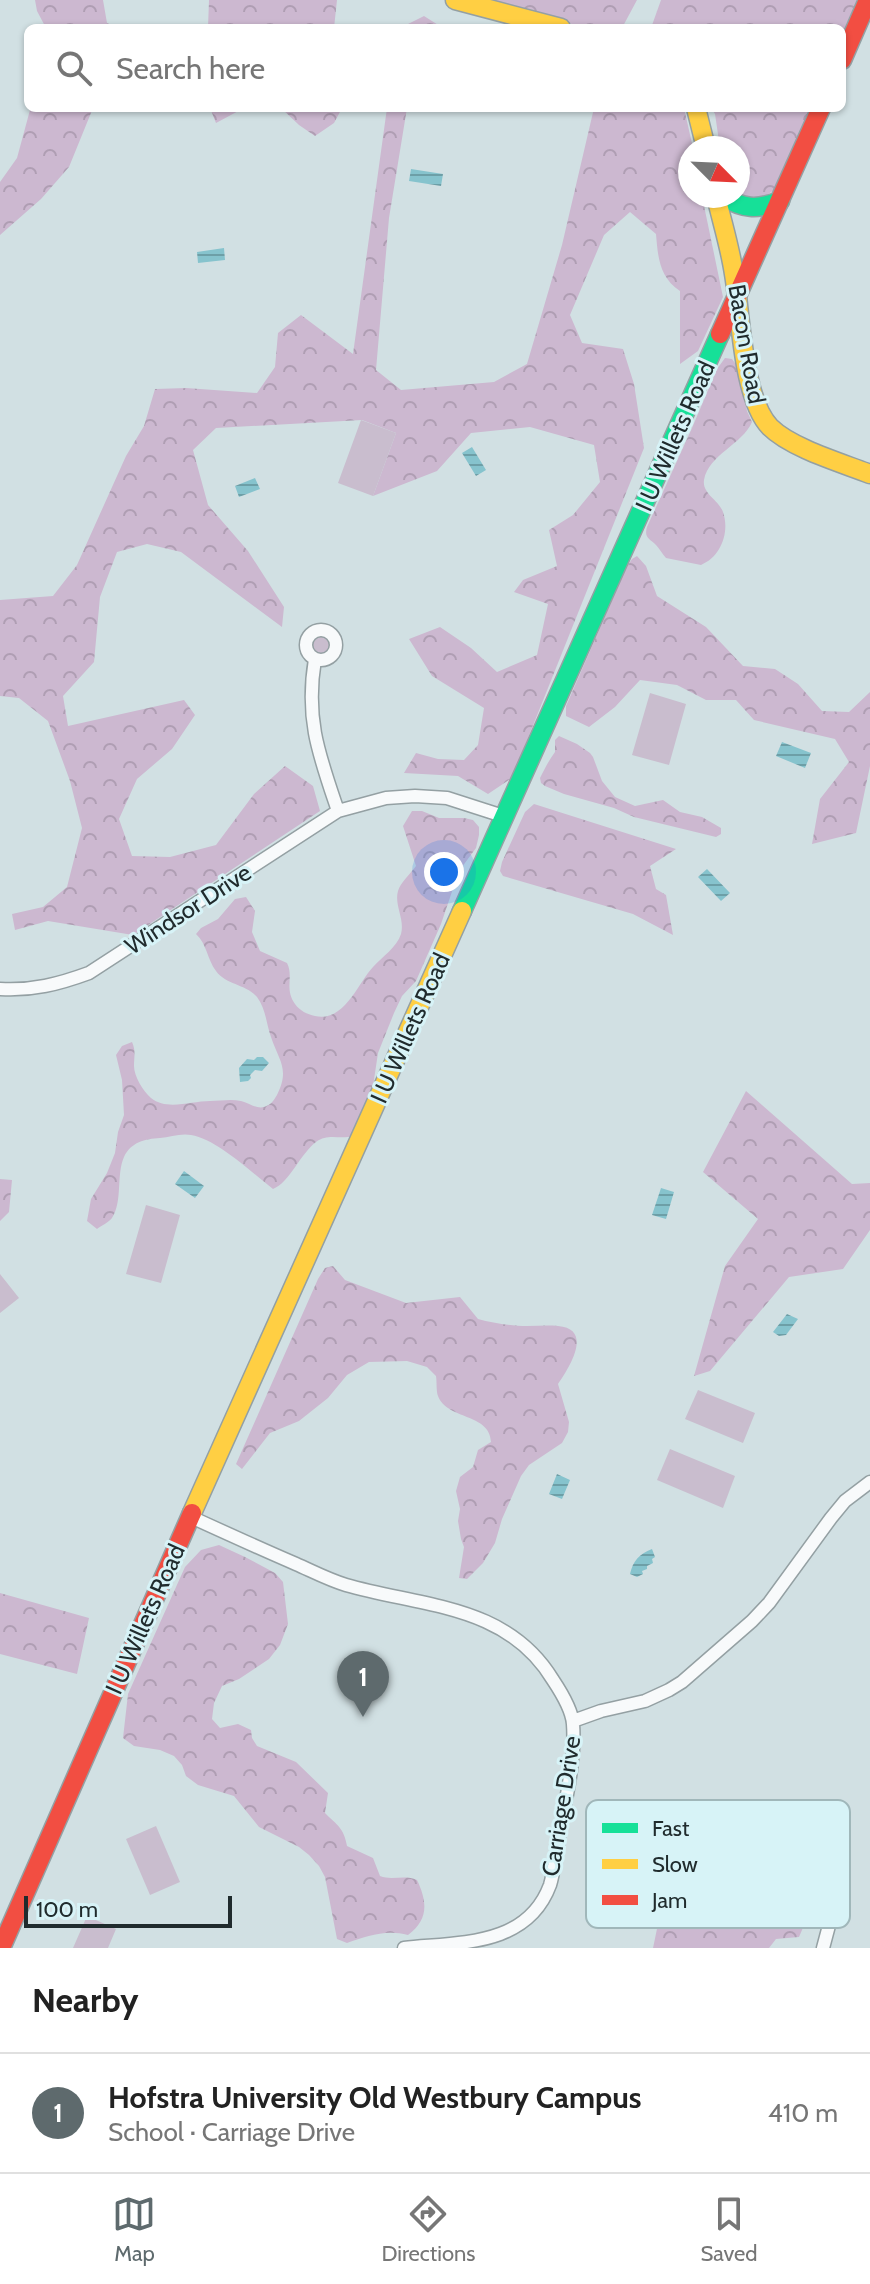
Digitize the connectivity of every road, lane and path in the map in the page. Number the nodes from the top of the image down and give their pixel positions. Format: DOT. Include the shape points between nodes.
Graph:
graph roads {
  1 [pos="455,0"];
  2 [pos="868,0"];
  3 [pos="546,24"];
  4 [pos="846,51"];
  5 [pos="697,112"];
  6 [pos="819,112"];
  7 [pos="703,136"];
  8 [pos="780,201"];
  9 [pos="721,208"];
  10 [pos="750,208"];
  11 [pos="737,299"];
  12 [pos="870,474"];
  13 [pos="315,659"];
  14 [pos="338,811"];
  15 [pos="503,816"];
  16 [pos="0,989"];
  17 [pos="870,1482"];
  18 [pos="191,1517"];
  19 [pos="573,1721"];
  20 [pos="828,1928"];
  21 [pos="1,1948"];
  22 [pos="404,1948"];
  23 [pos="823,1948"];
  1 -- 3 [label="street"];
  2 -- 4 [label="street"];
  5 -- 7 [label="street"];
  6 -- 8 [label="street, I U Willets Road"];
  8 -- 10 [label="street"];
  8 -- 11 [label="street, I U Willets Road"];
  9 -- 11 [label="street, Bacon Road"];
  11 -- 12 [label="street, Bacon Road" via="760,416 784,438"];
  11 -- 15 [label="street, I U Willets Road"];
  13 -- 14 [label="street" via="310,694 313,731"];
  14 -- 15 [label="street, Windsor Drive" via="415,796 447,798"];
  14 -- 16 [label="street, Windsor Drive" via="89,973 56,985"];
  15 -- 18 [label="street, I U Willets Road"];
  17 -- 19 [label="street" via="845,1501 769,1603 682,1682 645,1701"];
  18 -- 19 [label="street, Carriage Drive" via="343,1585 500,1627 546,1667"];
  18 -- 21 [label="street, I U Willets Road"];
  19 -- 22 [label="street, Carriage Drive" via="551,1883 541,1904 516,1928 494,1937"];
  20 -- 23 [label="street"];
}
